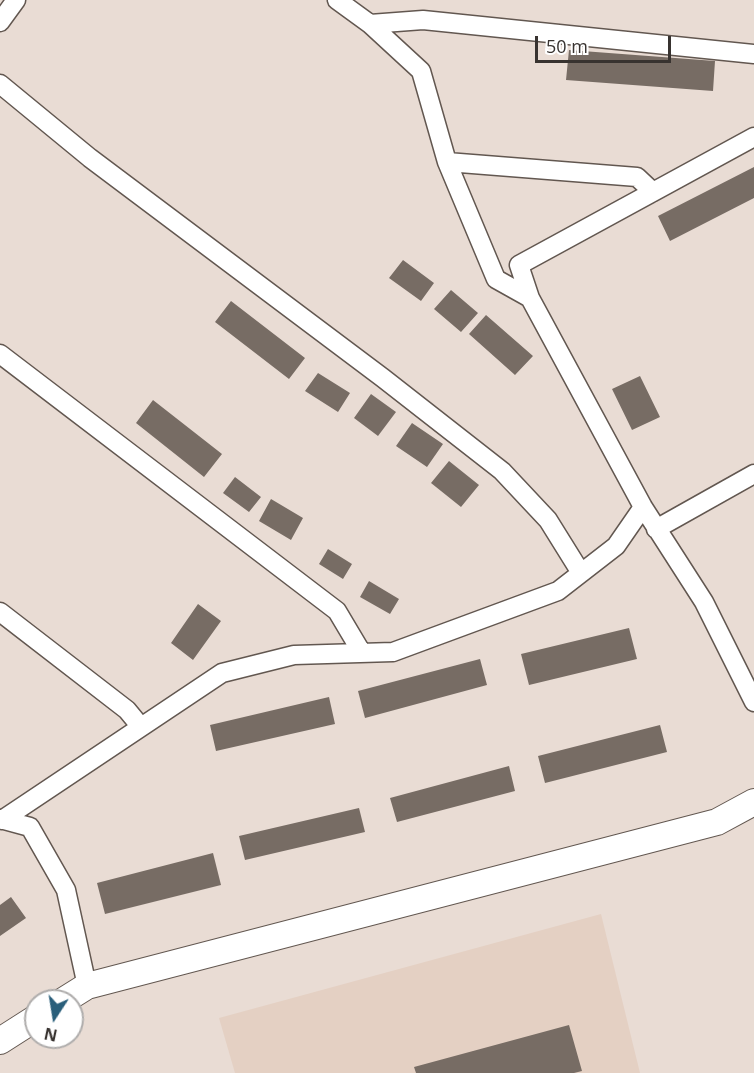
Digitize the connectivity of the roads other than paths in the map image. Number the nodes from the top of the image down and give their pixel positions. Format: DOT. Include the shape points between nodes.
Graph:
graph roads {
  1 [pos="16,0"];
  2 [pos="337,0"];
  3 [pos="0,22"];
  4 [pos="370,24"];
  5 [pos="754,54"];
  6 [pos="0,84"];
  7 [pos="754,137"];
  8 [pos="447,162"];
  9 [pos="653,192"];
  10 [pos="530,298"];
  11 [pos="0,354"];
  12 [pos="754,474"];
  13 [pos="644,507"];
  14 [pos="656,529"];
  15 [pos="581,573"];
  16 [pos="0,612"];
  17 [pos="362,653"];
  18 [pos="754,702"];
  19 [pos="141,727"];
  20 [pos="754,802"];
  21 [pos="1,820"];
  22 [pos="87,986"];
  23 [pos="82,989"];
  24 [pos="24,1026"];
  25 [pos="0,1041"];
  1 -- 3 [label="street"];
  2 -- 4 [label="street"];
  4 -- 5 [label="street" via="423,20"];
  4 -- 8 [label="street" via="421,72"];
  6 -- 15 [label="street" via="90,158 502,471 548,520"];
  7 -- 9 [label="street"];
  8 -- 9 [label="street" via="637,177"];
  8 -- 10 [label="street" via="496,279"];
  9 -- 10 [label="street" via="519,265"];
  10 -- 13 [label="street"];
  11 -- 17 [label="street" via="337,610"];
  12 -- 14 [label="street"];
  13 -- 14 [label="street"];
  13 -- 15 [label="street" via="616,546"];
  14 -- 18 [label="street" via="704,602"];
  15 -- 17 [label="street" via="558,591 393,652"];
  16 -- 19 [label="street" via="127,710"];
  17 -- 19 [label="street" via="294,655 222,673"];
  19 -- 21 [label="street"];
  20 -- 22 [label="street" via="717,822"];
  21 -- 22 [label="street" via="30,827 66,890"];
  22 -- 23 [label="street"];
  24 -- 25 [label="street"];
}
